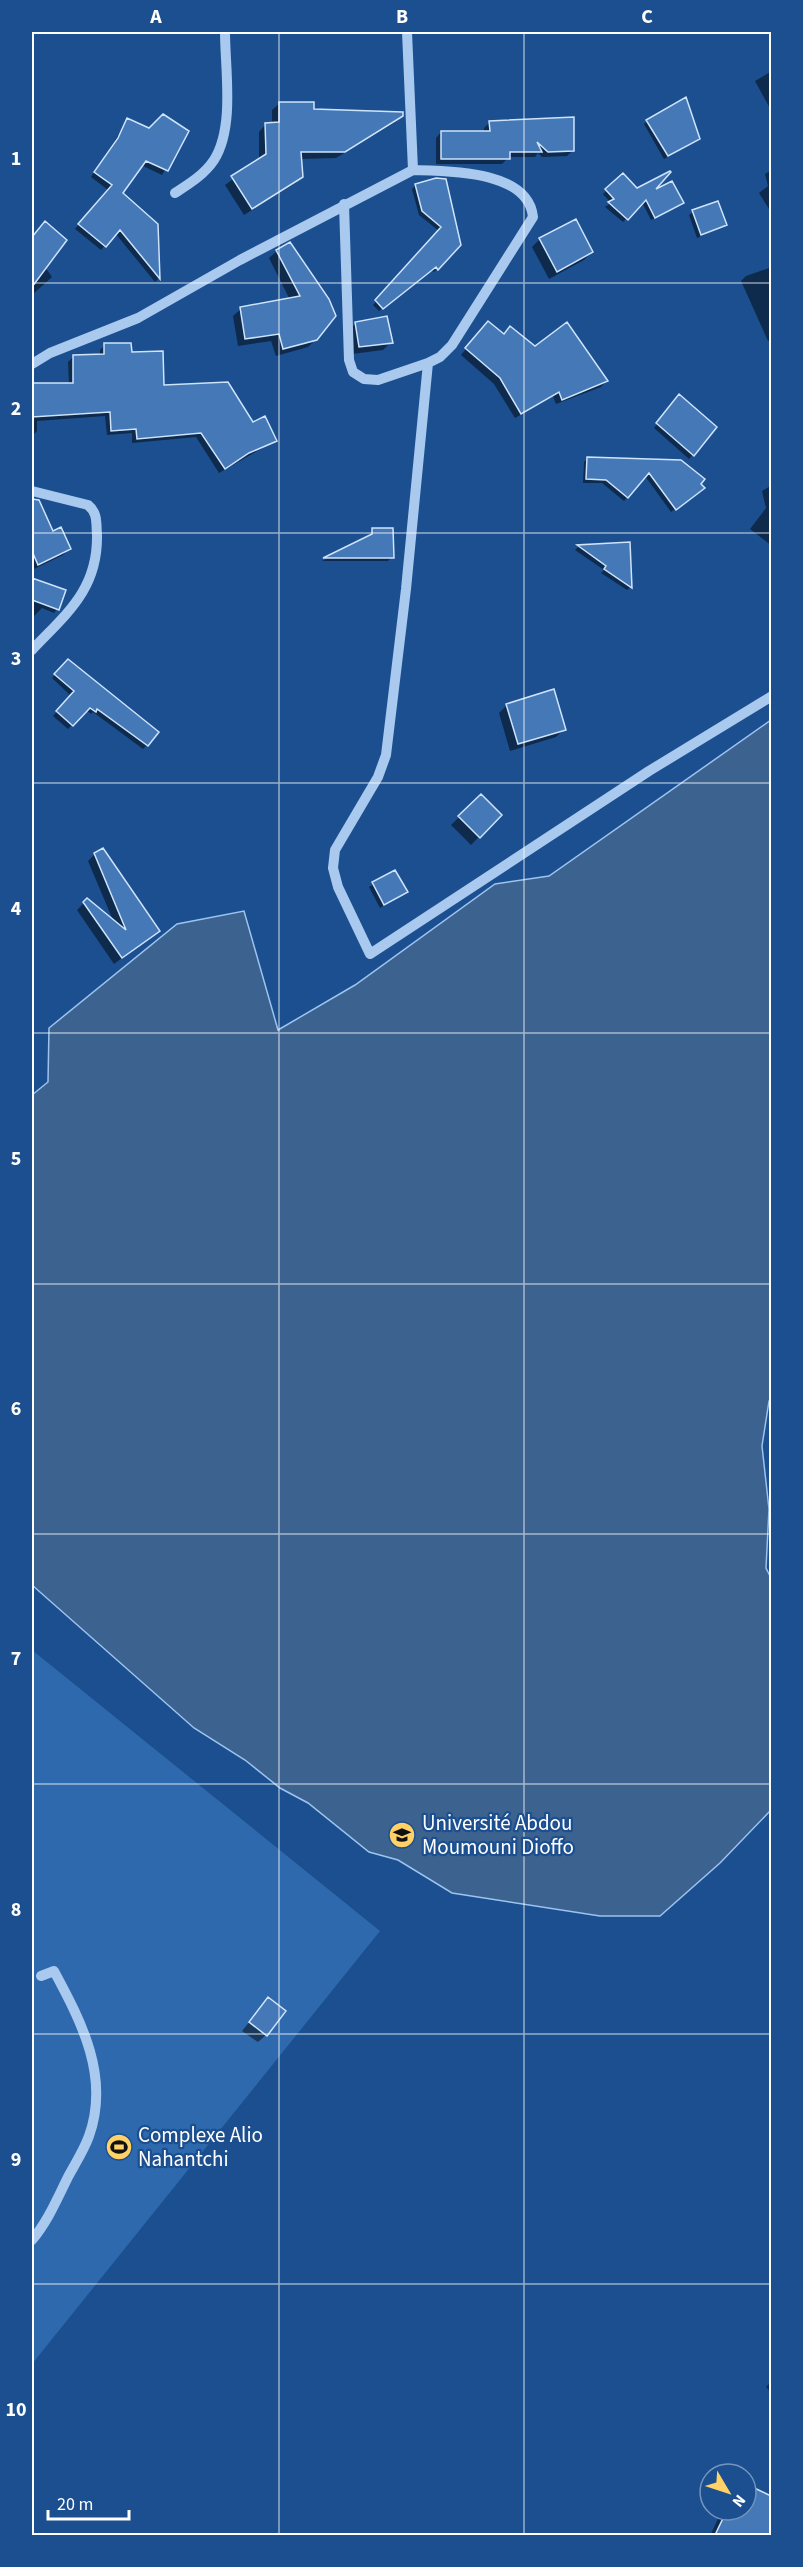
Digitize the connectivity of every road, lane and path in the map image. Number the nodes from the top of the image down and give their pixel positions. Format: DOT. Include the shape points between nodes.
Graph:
graph roads {
  1 [pos="225,32"];
  2 [pos="407,32"];
  3 [pos="412,170"];
  4 [pos="175,193"];
  5 [pos="344,204"];
  6 [pos="428,363"];
  7 [pos="32,364"];
  8 [pos="32,491"];
  9 [pos="32,650"];
  10 [pos="771,696"];
  11 [pos="41,1976"];
  12 [pos="32,2240"];
  1 -- 4 [label="street" via="227,116 221,142 213,160 196,179"];
  2 -- 3 [label="street"];
  3 -- 5 [label="street"];
  3 -- 6 [label="street" via="462,171 512,185 530,204 533,217 452,345"];
  5 -- 6 [label="street" via="349,360 353,372 364,379 378,380"];
  5 -- 7 [label="street" via="138,318"];
  6 -- 10 [label="street" via="410,560 386,755 378,777 335,850 333,868 370,954"];
  8 -- 9 [label="street" via="93,508 97,544 84,593"];
  11 -- 12 [label="street" via="54,1971 67,1995 94,2058 98,2098 89,2136 44,2226"];
}
